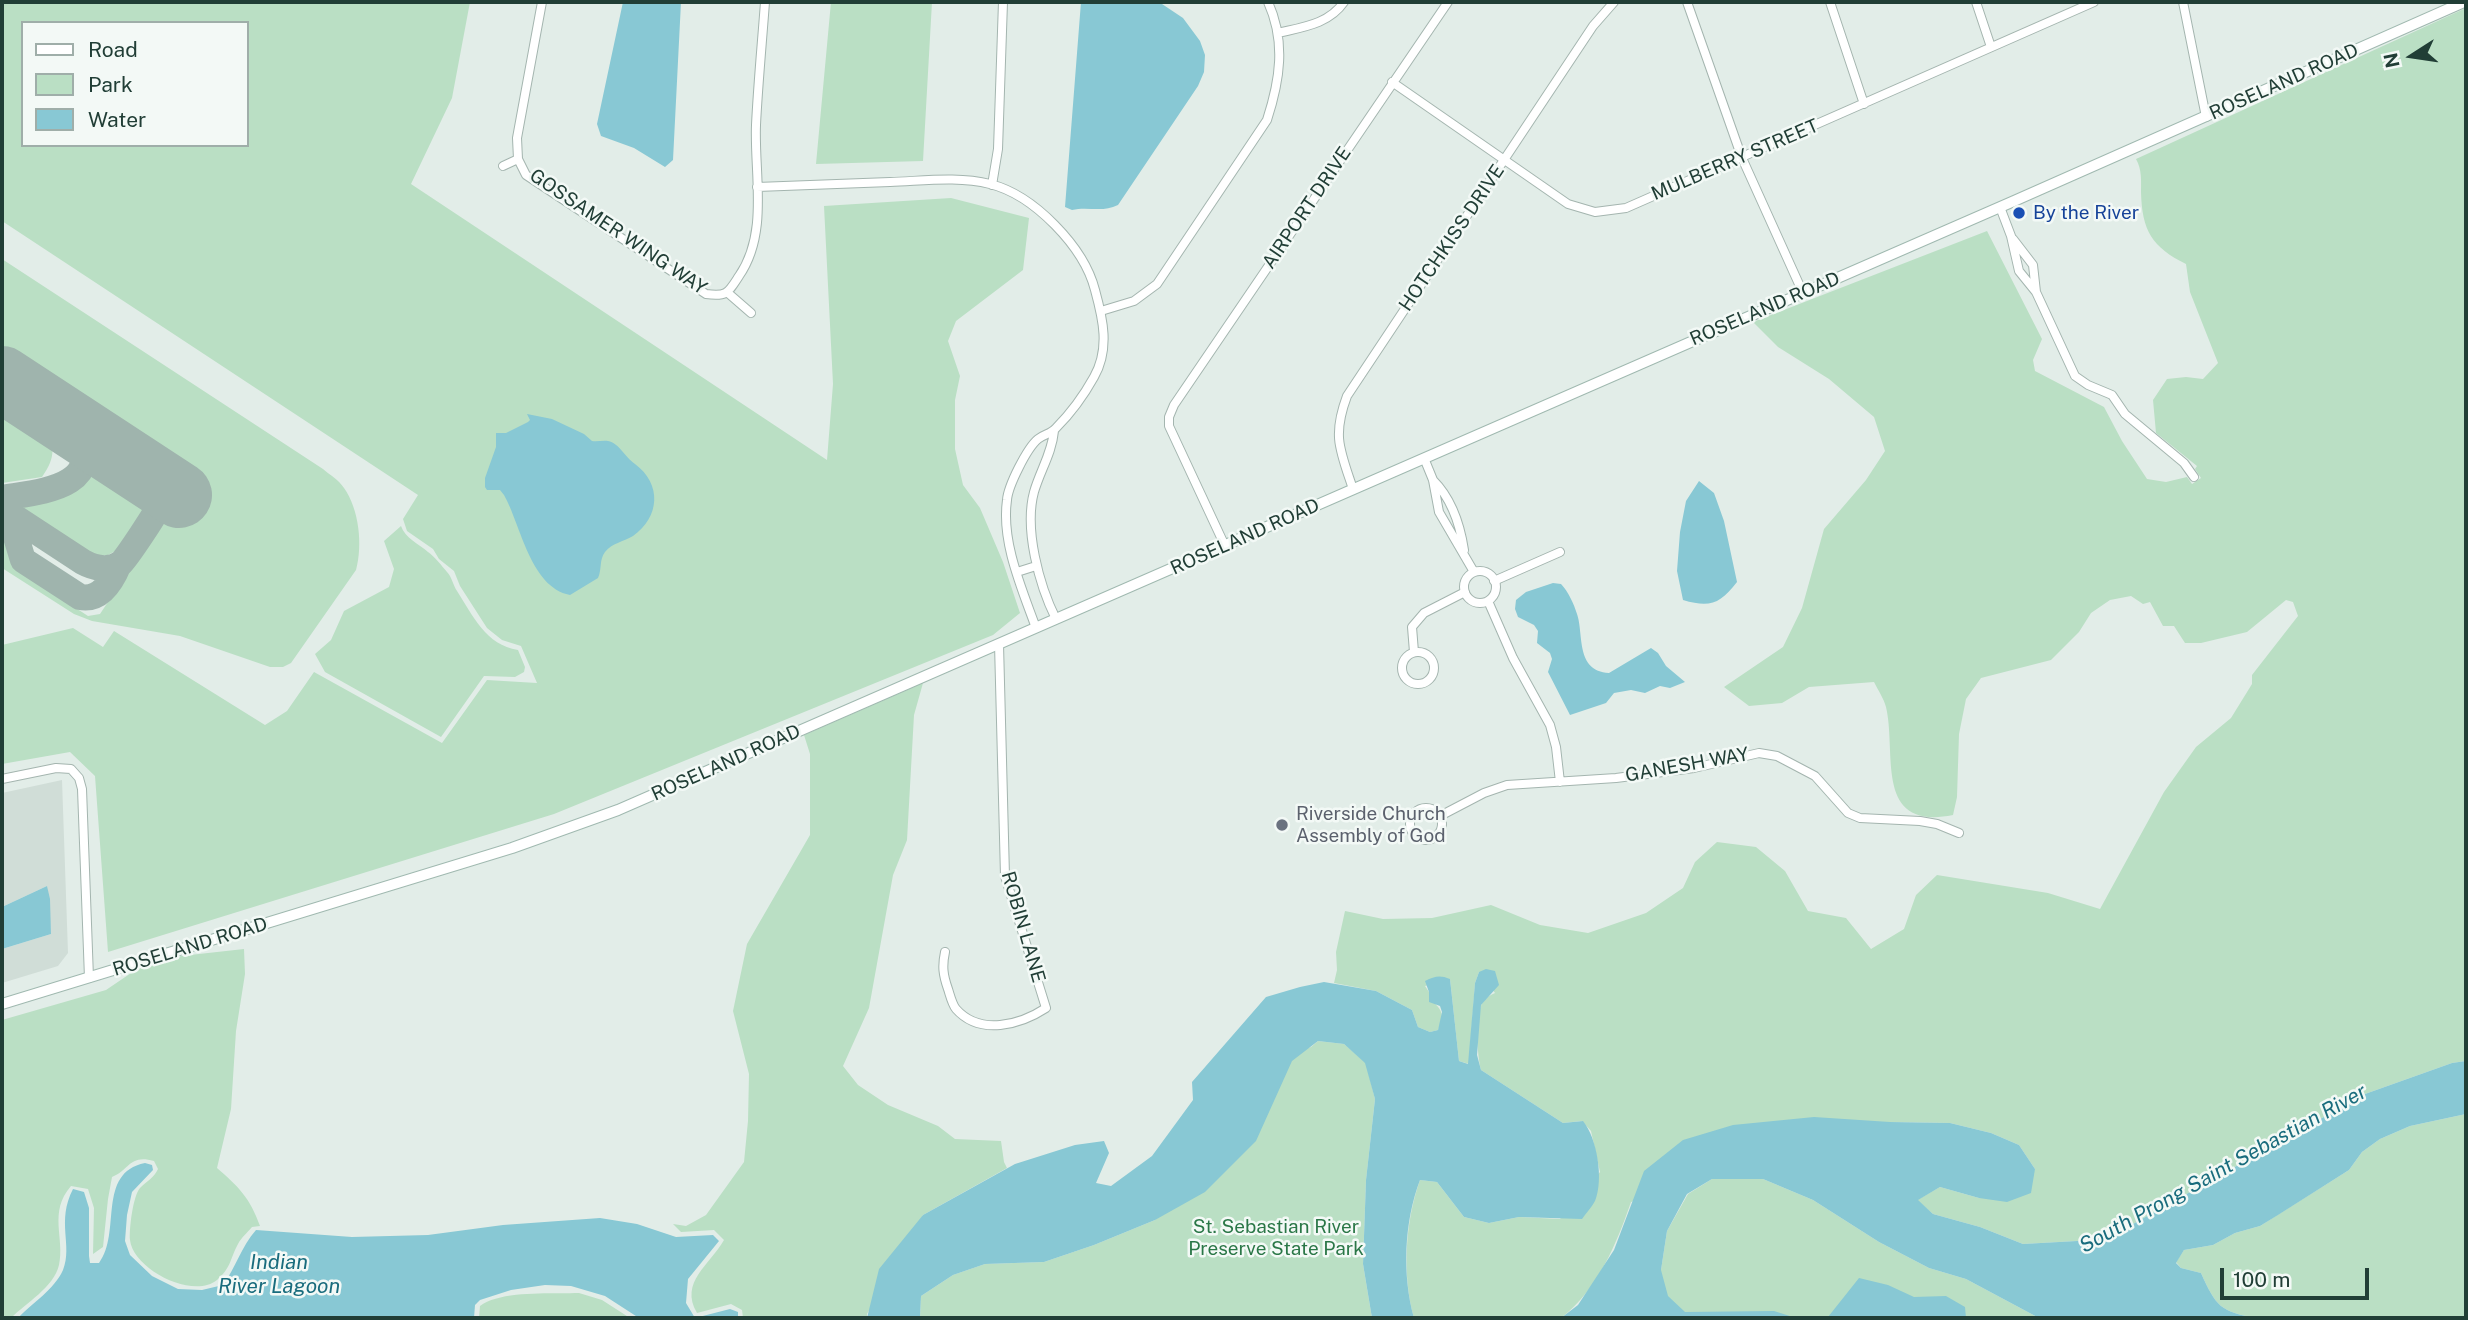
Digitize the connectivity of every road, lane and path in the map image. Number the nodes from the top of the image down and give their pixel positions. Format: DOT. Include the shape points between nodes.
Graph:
graph roads {
  1 [pos="542,2"];
  2 [pos="765,2"];
  3 [pos="1003,2"];
  4 [pos="1268,2"];
  5 [pos="1344,2"];
  6 [pos="1448,2"];
  7 [pos="1614,2"];
  8 [pos="1687,2"];
  9 [pos="1830,2"];
  10 [pos="1976,2"];
  11 [pos="2094,2"];
  12 [pos="2183,2"];
  13 [pos="2464,2"];
  14 [pos="1279,33"];
  15 [pos="1991,47"];
  16 [pos="1392,82"];
  17 [pos="1864,104"];
  18 [pos="2206,117"];
  19 [pos="1742,158"];
  20 [pos="518,159"];
  21 [pos="1503,160"];
  22 [pos="503,166"];
  23 [pos="992,185"];
  24 [pos="757,187"];
  25 [pos="2000,207"];
  26 [pos="2011,236"];
  27 [pos="2036,292"];
  28 [pos="728,293"];
  29 [pos="1803,293"];
  30 [pos="1101,311"];
  31 [pos="751,313"];
  32 [pos="1054,431"];
  33 [pos="1424,458"];
  34 [pos="2194,477"];
  35 [pos="1433,480"];
  36 [pos="1353,489"];
  37 [pos="1446,496"];
  38 [pos="1436,501"];
  39 [pos="1457,518"];
  40 [pos="1445,523"];
  41 [pos="1225,547"];
  42 [pos="1560,552"];
  43 [pos="1465,553"];
  44 [pos="1036,566"];
  45 [pos="1017,572"];
  46 [pos="1474,572"];
  47 [pos="1494,581"];
  48 [pos="1465,592"];
  49 [pos="1488,601"];
  50 [pos="1056,619"];
  51 [pos="1037,628"];
  52 [pos="999,644"];
  53 [pos="1414,652"];
  54 [pos="2,779"];
  55 [pos="1560,782"];
  56 [pos="1440,816"];
  57 [pos="1959,834"];
  58 [pos="944,952"];
  59 [pos="89,978"];
  60 [pos="2,1004"];
  1 -- 20 [label="street, GOSSAMER WING WAY" via="517,138"];
  2 -- 24 [label="street, GOSSAMER WING WAY"];
  3 -- 23 [label="street" via="998,149"];
  4 -- 14 [label="street"];
  5 -- 14 [label="street" via="1318,23"];
  6 -- 16 [label="street, AIRPORT DRIVE"];
  7 -- 21 [label="street, HOTCHKISS DRIVE"];
  8 -- 19 [label="street"];
  9 -- 17 [label="street"];
  10 -- 15 [label="street"];
  11 -- 15 [label="street, MULBERRY STREET"];
  12 -- 18 [label="street"];
  13 -- 18 [label="main road, ROSELAND ROAD"];
  14 -- 30 [label="street" via="1277,90 1267,120 1157,284 1134,301"];
  15 -- 17 [label="street, MULBERRY STREET"];
  16 -- 21 [label="street, MULBERRY STREET"];
  16 -- 41 [label="street, AIRPORT DRIVE" via="1169,417 1169,426"];
  17 -- 19 [label="street, MULBERRY STREET"];
  18 -- 25 [label="main road, ROSELAND ROAD"];
  19 -- 21 [label="street, MULBERRY STREET" via="1626,208 1595,212 1569,204"];
  19 -- 29 [label="street"];
  20 -- 22 [label="street"];
  20 -- 28 [label="street, GOSSAMER WING WAY" via="526,175 706,294"];
  21 -- 36 [label="street, HOTCHKISS DRIVE" via="1347,396 1338,420 1339,447"];
  23 -- 24 [label="street" via="952,180"];
  23 -- 30 [label="street" via="1044,214 1071,242 1092,278"];
  24 -- 28 [label="street, GOSSAMER WING WAY" via="756,237 748,262"];
  25 -- 26 [label="street"];
  25 -- 29 [label="main road, ROSELAND ROAD"];
  26 -- 27 [label="street" via="2019,271"];
  26 -- 27 [label="street" via="2033,265"];
  27 -- 34 [label="street" via="2075,376 2112,395 2125,414 2184,463"];
  28 -- 31 [label="street"];
  29 -- 33 [label="main road, ROSELAND ROAD"];
  30 -- 32 [label="street" via="1105,337 1095,376"];
  32 -- 44 [label="street" via="1053,446 1033,495"];
  32 -- 45 [label="street" via="1038,439 1006,498 1007,531"];
  33 -- 35 [label="street"];
  33 -- 36 [label="main road, ROSELAND ROAD"];
  35 -- 37 [label="street"];
  35 -- 38 [label="street"];
  36 -- 41 [label="main road, ROSELAND ROAD"];
  37 -- 38 [label="street"];
  37 -- 39 [label="street"];
  38 -- 40 [label="street"];
  39 -- 40 [label="street"];
  39 -- 43 [label="street"];
  40 -- 43 [label="street"];
  41 -- 50 [label="main road, ROSELAND ROAD"];
  42 -- 47 [label="street"];
  43 -- 46 [label="street"];
  44 -- 45 [label="street"];
  44 -- 50 [label="street"];
  45 -- 51 [label="street"];
  46 -- 47 [label="street" via="1485,572"];
  46 -- 48 [label="street" via="1467,578"];
  47 -- 49 [label="street"];
  48 -- 49 [label="street" via="1474,602"];
  48 -- 53 [label="street" via="1424,613 1412,627"];
  49 -- 55 [label="street" via="1550,725"];
  50 -- 51 [label="main road, ROSELAND ROAD"];
  51 -- 52 [label="main road, ROSELAND ROAD"];
  52 -- 58 [label="street, ROBIN LANE" via="1006,876 1046,1007 1017,1022 993,1026 972,1021 955,1008 942,967"];
  52 -- 59 [label="main road, ROSELAND ROAD" via="618,810 512,848"];
  53 -- 53 [label="street" via="1405,658 1403,674 1414,684 1424,683 1432,676 1433,662"];
  54 -- 59 [label="street" via="56,768 71,769 79,778"];
  55 -- 56 [label="street, GANESH WAY" via="1507,785"];
  55 -- 57 [label="street, GANESH WAY" via="1695,768 1759,753 1777,756 1815,776 1848,813 1860,818 1920,821"];
  56 -- 56 [label="street, GANESH WAY" via="1427,808 1418,810 1410,821 1411,831 1422,839 1432,838 1440,831"];
  59 -- 60 [label="main road, ROSELAND ROAD"];
}
